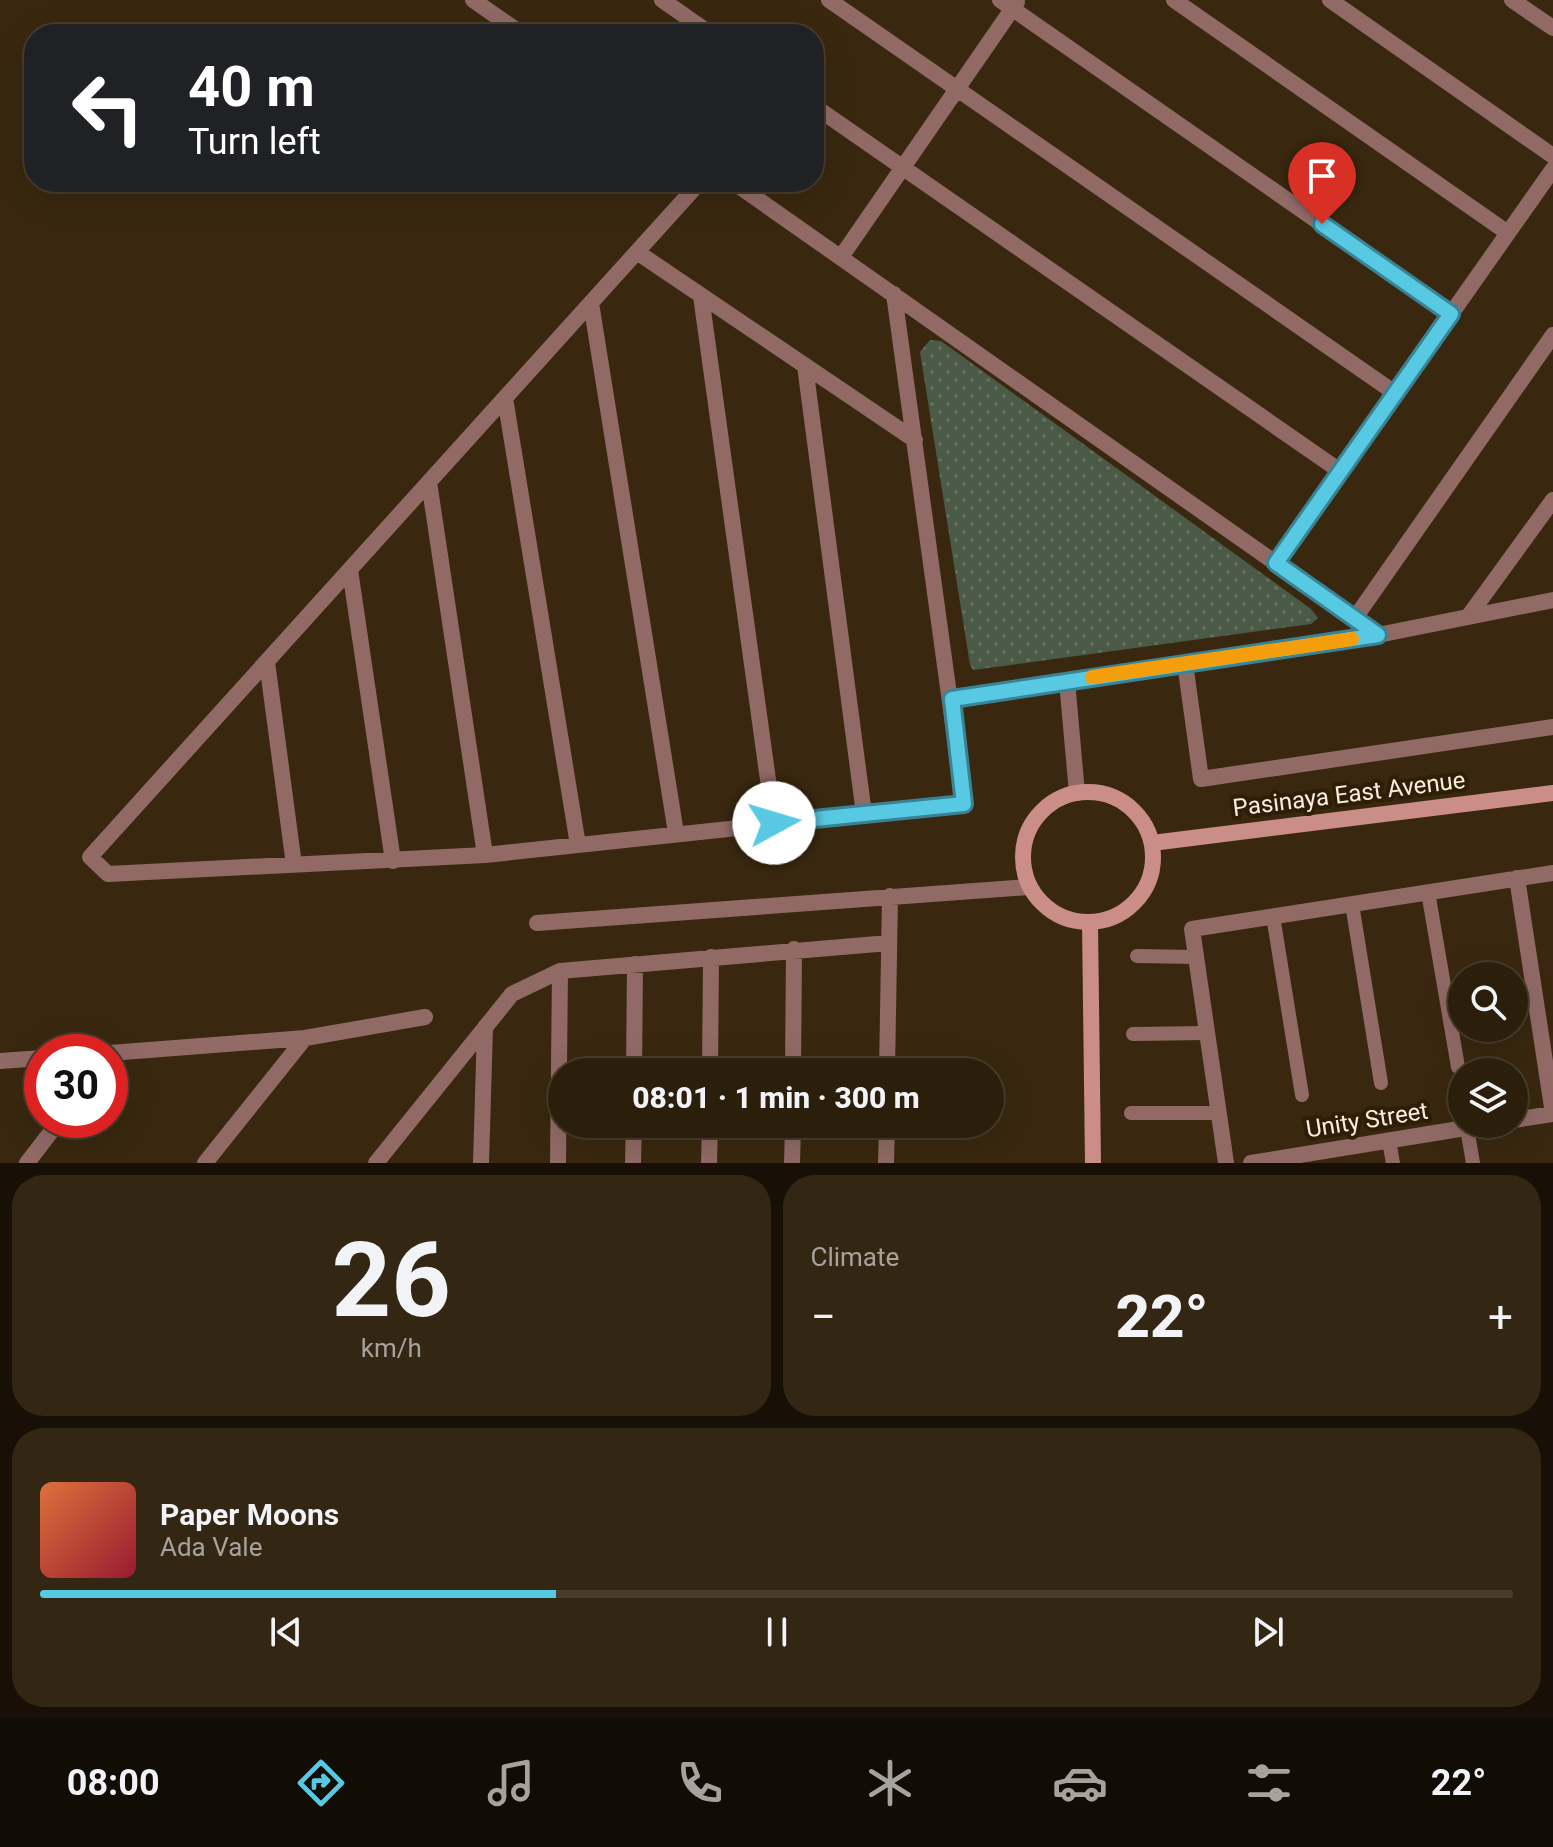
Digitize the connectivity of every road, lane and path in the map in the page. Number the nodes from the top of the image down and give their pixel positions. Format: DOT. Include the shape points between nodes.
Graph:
graph roads {
  1 [pos="473,0"];
  2 [pos="662,0"];
  3 [pos="829,0"];
  4 [pos="1174,0"];
  5 [pos="1330,0"];
  6 [pos="1512,0"];
  7 [pos="1011,3"];
  8 [pos="508,24"];
  9 [pos="697,24"];
  10 [pos="1553,28"];
  11 [pos="957,89"];
  12 [pos="824,113"];
  13 [pos="1553,156"];
  14 [pos="903,167"];
  15 [pos="1553,169"];
  16 [pos="691,192"];
  17 [pos="747,192"];
  18 [pos="1508,233"];
  19 [pos="637,252"];
  20 [pos="841,257"];
  21 [pos="894,294"];
  22 [pos="701,296"];
  23 [pos="591,303"];
  24 [pos="1451,314"];
  25 [pos="1553,335"];
  26 [pos="805,366"];
  27 [pos="1395,393"];
  28 [pos="505,398"];
  29 [pos="915,440"];
  30 [pos="1340,471"];
  31 [pos="429,482"];
  32 [pos="1553,500"];
  33 [pos="1276,563"];
  34 [pos="350,570"];
  35 [pos="1553,600"];
  36 [pos="1468,617"];
  37 [pos="1355,618"];
  38 [pos="1378,635"];
  39 [pos="267,662"];
  40 [pos="1185,663"];
  41 [pos="1067,681"];
  42 [pos="952,699"];
  43 [pos="1553,727"];
  44 [pos="1077,793"];
  45 [pos="1553,793"];
  46 [pos="864,814"];
  47 [pos="774,823"];
  48 [pos="676,833"];
  49 [pos="1152,843"];
  50 [pos="578,845"];
  51 [pos="485,855"];
  52 [pos="393,861"];
  53 [pos="294,865"];
  54 [pos="1553,873"];
  55 [pos="1517,878"];
  56 [pos="1029,887"];
  57 [pos="1428,892"];
  58 [pos="890,896"];
  59 [pos="1352,904"];
  60 [pos="1273,916"];
  61 [pos="537,923"];
  62 [pos="1090,923"];
  63 [pos="889,943"];
  64 [pos="794,949"];
  65 [pos="1137,956"];
  66 [pos="711,957"];
  67 [pos="1196,957"];
  68 [pos="635,964"];
  69 [pos="560,971"];
  70 [pos="425,1017"];
  71 [pos="485,1027"];
  72 [pos="1207,1033"];
  73 [pos="1133,1034"];
  74 [pos="305,1038"];
  75 [pos="128,1053"];
  76 [pos="634,1058"];
  77 [pos="710,1058"];
  78 [pos="793,1058"];
  79 [pos="887,1058"];
  80 [pos="1456,1058"];
  81 [pos="24,1059"];
  82 [pos="0,1061"];
  83 [pos="1381,1083"];
  84 [pos="1302,1095"];
  85 [pos="1131,1113"];
  86 [pos="1219,1113"];
  87 [pos="1553,1114"];
  88 [pos="1528,1118"];
  89 [pos="1448,1131"];
  90 [pos="46,1138"];
  91 [pos="634,1138"];
  92 [pos="710,1138"];
  93 [pos="793,1138"];
  94 [pos="887,1138"];
  95 [pos="1469,1138"];
  96 [pos="1389,1141"];
  97 [pos="1311,1158"];
  98 [pos="27,1163"];
  99 [pos="205,1163"];
  100 [pos="376,1163"];
  101 [pos="481,1163"];
  102 [pos="558,1163"];
  103 [pos="633,1163"];
  104 [pos="709,1163"];
  105 [pos="792,1163"];
  106 [pos="886,1163"];
  107 [pos="1093,1163"];
  108 [pos="1226,1163"];
  109 [pos="1251,1163"];
  110 [pos="1393,1163"];
  111 [pos="1473,1163"];
  1 -- 8 [label="street"];
  2 -- 9 [label="street"];
  3 -- 11 [label="street"];
  4 -- 18 [label="street"];
  5 -- 13 [label="street"];
  6 -- 10 [label="street"];
  7 -- 11 [label="street"];
  7 -- 24 [label="street"];
  11 -- 14 [label="street"];
  11 -- 27 [label="street"];
  12 -- 14 [label="street"];
  14 -- 20 [label="street"];
  14 -- 30 [label="street"];
  15 -- 18 [label="street"];
  16 -- 19 [label="street"];
  17 -- 20 [label="street"];
  18 -- 24 [label="street"];
  19 -- 22 [label="street"];
  19 -- 23 [label="street"];
  20 -- 21 [label="street"];
  21 -- 29 [label="street"];
  21 -- 33 [label="street"];
  22 -- 26 [label="street"];
  22 -- 47 [label="street"];
  23 -- 28 [label="street"];
  23 -- 48 [label="street"];
  24 -- 27 [label="street"];
  25 -- 37 [label="street"];
  26 -- 29 [label="street"];
  26 -- 46 [label="street"];
  27 -- 30 [label="street"];
  28 -- 31 [label="street"];
  28 -- 50 [label="street"];
  29 -- 42 [label="street"];
  30 -- 33 [label="street"];
  31 -- 34 [label="street"];
  31 -- 51 [label="street"];
  32 -- 36 [label="street"];
  33 -- 37 [label="street"];
  34 -- 39 [label="street"];
  34 -- 52 [label="street"];
  35 -- 36 [label="street"];
  36 -- 38 [label="street"];
  37 -- 38 [label="street"];
  38 -- 40 [label="street"];
  39 -- 53 [label="street"];
  39 -- 53 [label="street" via="90,857 108,874"];
  40 -- 41 [label="street"];
  40 -- 43 [label="street" via="1201,779"];
  41 -- 42 [label="street"];
  41 -- 44 [label="street"];
  42 -- 46 [label="street" via="964,804"];
  44 -- 49 [label="street" via="1102,794 1125,803"];
  44 -- 56 [label="street" via="1047,806 1027,832 1022,864"];
  45 -- 49 [label="street, Pasinaya East Avenue"];
  46 -- 47 [label="street"];
  47 -- 48 [label="street"];
  48 -- 50 [label="street"];
  49 -- 62 [label="street" via="1151,875 1134,903 1121,914"];
  50 -- 51 [label="street"];
  51 -- 52 [label="street"];
  52 -- 53 [label="street"];
  54 -- 55 [label="street"];
  55 -- 57 [label="street"];
  55 -- 87 [label="street"];
  56 -- 58 [label="street"];
  56 -- 62 [label="street" via="1058,916"];
  57 -- 59 [label="street"];
  57 -- 80 [label="lane"];
  58 -- 61 [label="street"];
  58 -- 63 [label="street"];
  59 -- 60 [label="street"];
  59 -- 83 [label="lane"];
  60 -- 67 [label="street" via="1192,929"];
  60 -- 84 [label="lane"];
  62 -- 107 [label="street"];
  63 -- 64 [label="street"];
  63 -- 79 [label="street"];
  64 -- 66 [label="street"];
  64 -- 78 [label="street"];
  65 -- 67 [label="lane"];
  66 -- 68 [label="street"];
  66 -- 77 [label="street"];
  67 -- 72 [label="street"];
  68 -- 69 [label="street"];
  68 -- 76 [label="street"];
  69 -- 71 [label="street" via="512,994"];
  69 -- 102 [label="street"];
  70 -- 74 [label="street"];
  71 -- 100 [label="street"];
  71 -- 101 [label="street"];
  72 -- 73 [label="lane"];
  72 -- 86 [label="street"];
  74 -- 75 [label="street"];
  74 -- 99 [label="street"];
  81 -- 82 [label="street"];
  85 -- 86 [label="lane"];
  86 -- 108 [label="street"];
  87 -- 88 [label="street"];
  89 -- 96 [label="street, Unity Street"];
  90 -- 98 [label="street"];
  91 -- 103 [label="street"];
  92 -- 104 [label="street"];
  93 -- 105 [label="street"];
  94 -- 106 [label="street"];
  95 -- 111 [label="lane"];
  96 -- 97 [label="street, Unity Street"];
  96 -- 110 [label="lane"];
  97 -- 109 [label="street, Unity Street"];
}
